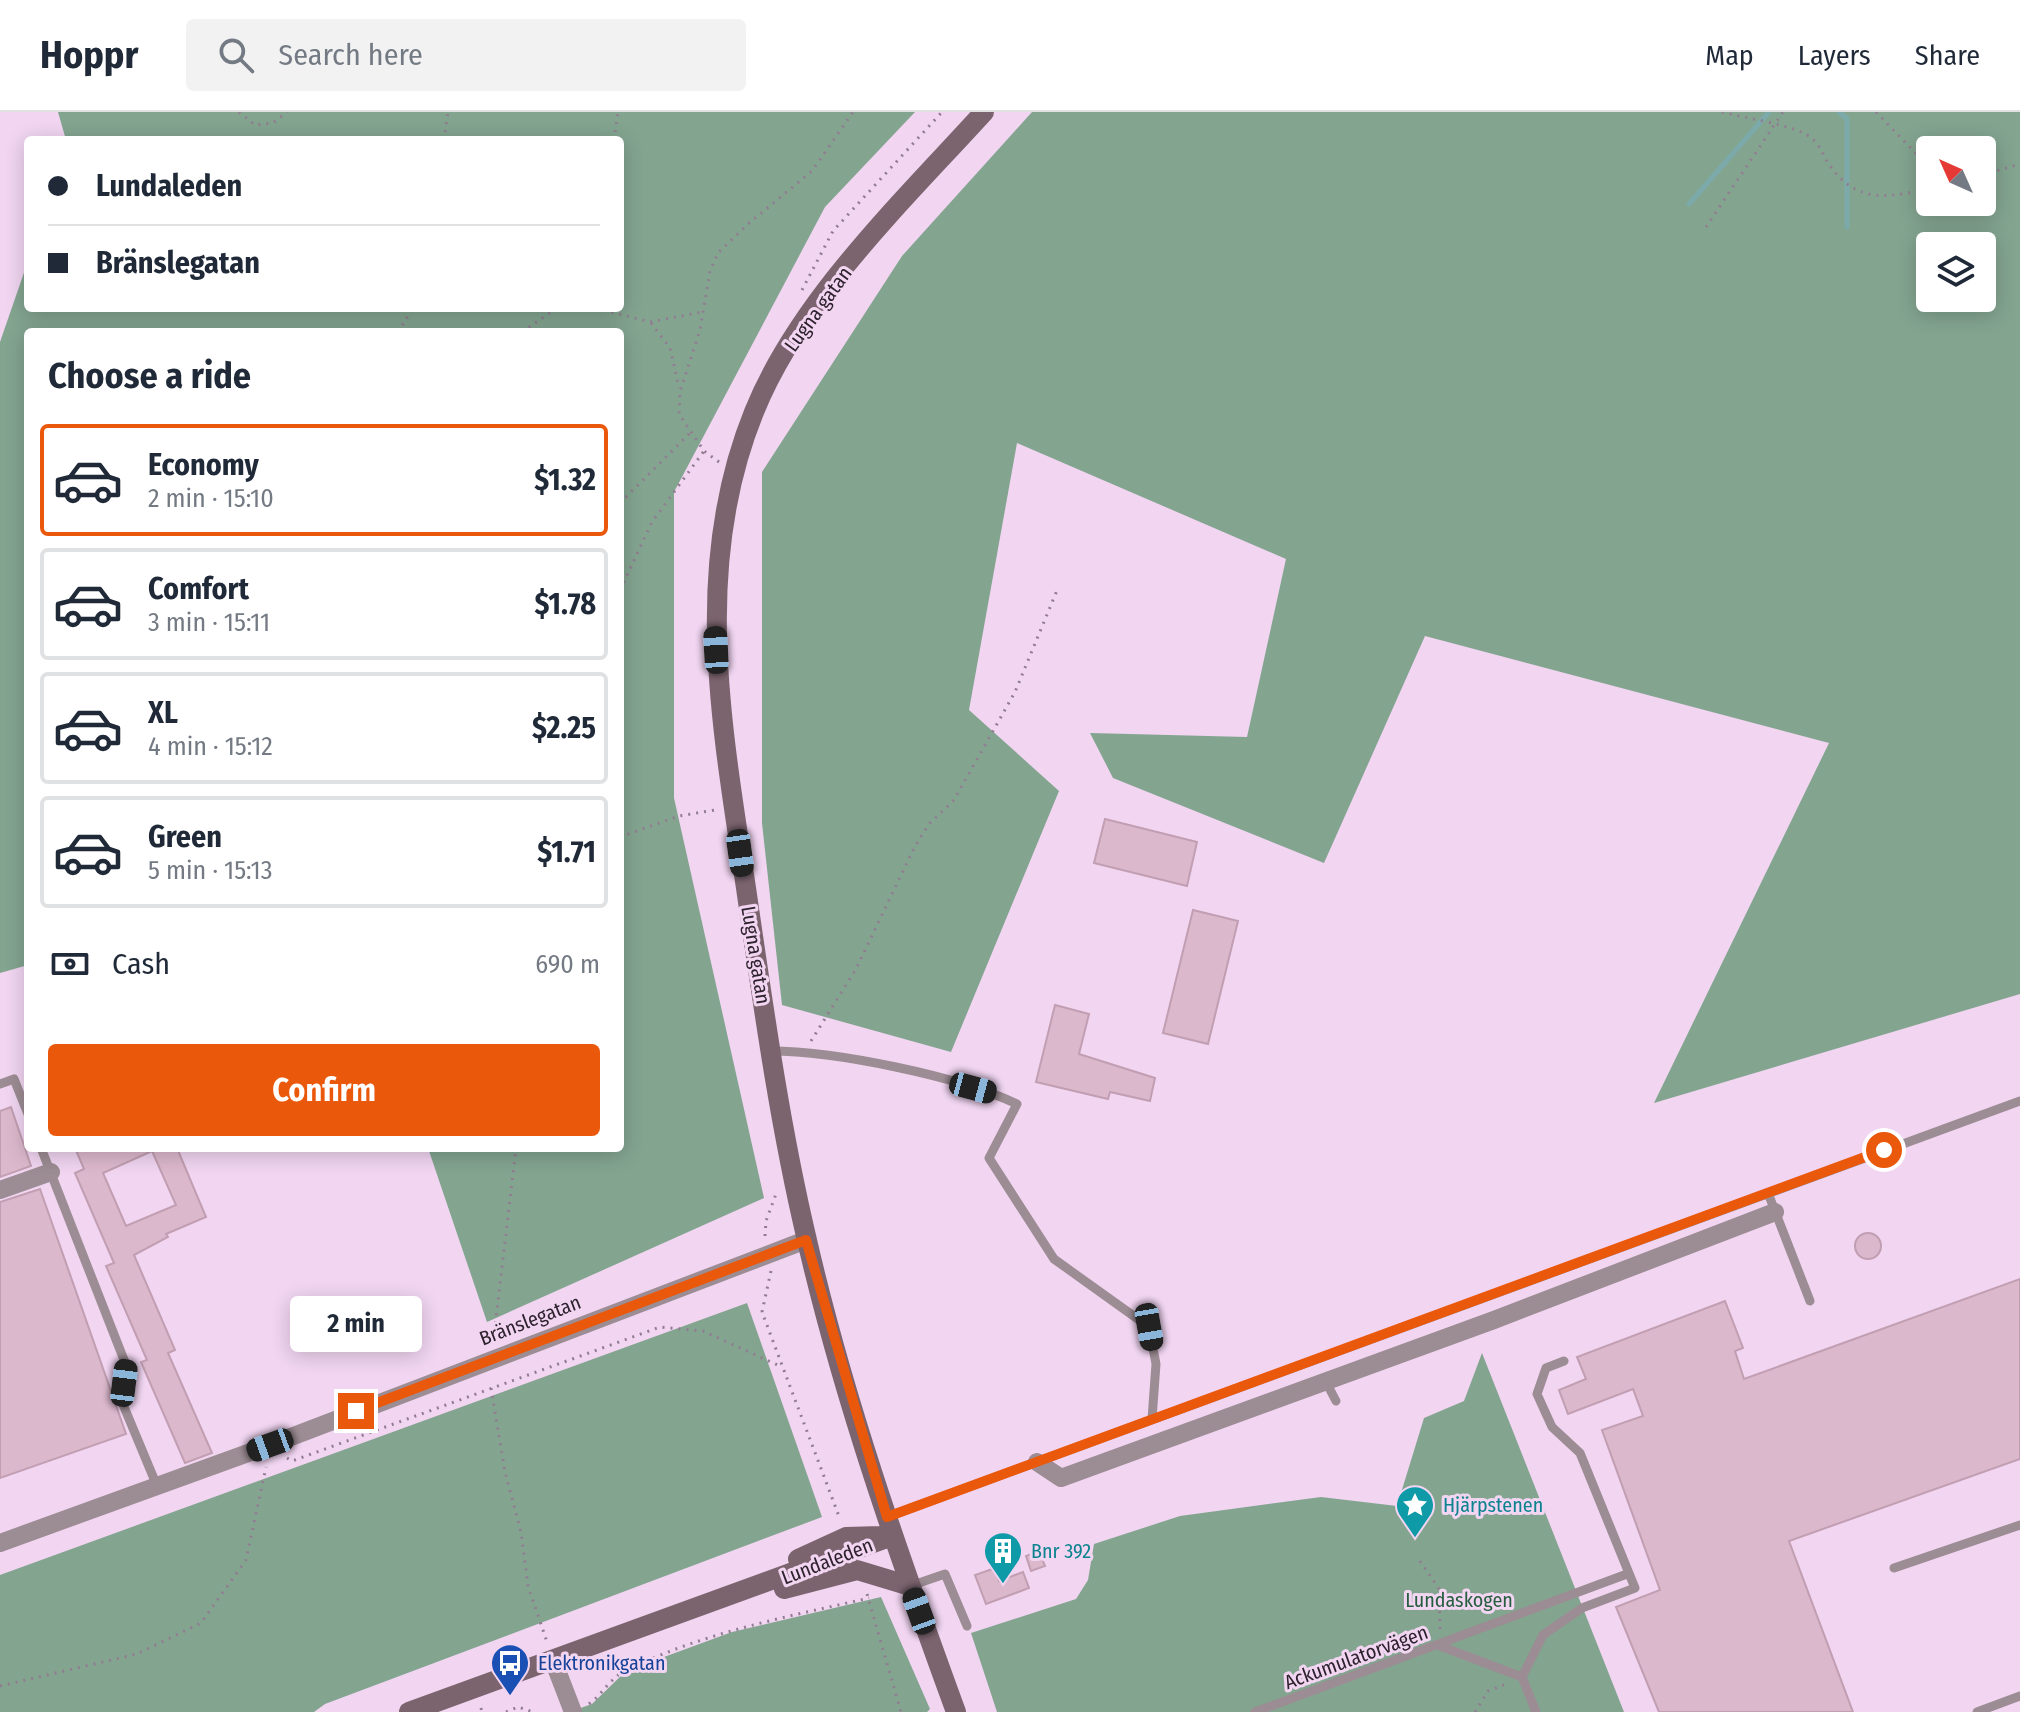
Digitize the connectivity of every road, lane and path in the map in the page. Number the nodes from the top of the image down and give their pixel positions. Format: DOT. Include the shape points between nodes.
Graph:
graph roads {
  1 [pos="239,112"];
  2 [pos="287,112"];
  3 [pos="448,112"];
  4 [pos="618,112"];
  5 [pos="853,112"];
  6 [pos="942,112"];
  7 [pos="984,112"];
  8 [pos="1722,112"];
  9 [pos="1783,112"];
  10 [pos="1876,112"];
  11 [pos="1773,126"];
  12 [pos="445,136"];
  13 [pos="615,136"];
  14 [pos="1916,153"];
  15 [pos="2020,164"];
  16 [pos="1996,171"];
  17 [pos="1916,191"];
  18 [pos="1706,227"];
  19 [pos="799,297"];
  20 [pos="551,312"];
  21 [pos="611,312"];
  22 [pos="703,312"];
  23 [pos="650,322"];
  24 [pos="528,328"];
  25 [pos="680,392"];
  26 [pos="691,432"];
  27 [pos="723,448"];
  28 [pos="704,451"];
  29 [pos="719,462"];
  30 [pos="716,473"];
  31 [pos="624,499"];
  32 [pos="624,582"];
  33 [pos="1058,588"];
  34 [pos="734,807"];
  35 [pos="624,836"];
  36 [pos="770,1051"];
  37 [pos="805,1051"];
  38 [pos="0,1084"];
  39 [pos="2020,1101"];
  40 [pos="24,1104"];
  41 [pos="43,1152"];
  42 [pos="516,1152"];
  43 [pos="51,1172"];
  44 [pos="777,1188"];
  45 [pos="0,1190"];
  46 [pos="1768,1193"];
  47 [pos="1775,1212"];
  48 [pos="806,1240"];
  49 [pos="768,1254"];
  50 [pos="1810,1301"];
  51 [pos="499,1354"];
  52 [pos="1564,1361"];
  53 [pos="782,1367"];
  54 [pos="1326,1382"];
  55 [pos="491,1388"];
  56 [pos="1336,1401"];
  57 [pos="1152,1419"];
  58 [pos="270,1445"];
  59 [pos="292,1461"];
  60 [pos="1037,1462"];
  61 [pos="157,1486"];
  62 [pos="842,1525"];
  63 [pos="2020,1525"];
  64 [pos="889,1527"];
  65 [pos="0,1543"];
  66 [pos="1420,1561"];
  67 [pos="1894,1568"];
  68 [pos="1627,1574"];
  69 [pos="910,1586"];
  70 [pos="733,1597"];
  71 [pos="967,1626"];
  72 [pos="1440,1646"];
  73 [pos="553,1660"];
  74 [pos="1522,1677"];
  75 [pos="0,1686"];
  76 [pos="2020,1696"];
  77 [pos="573,1711"];
  78 [pos="409,1712"];
  79 [pos="506,1712"];
  80 [pos="533,1712"];
  81 [pos="901,1712"];
  82 [pos="956,1712"];
  83 [pos="1255,1712"];
  84 [pos="1475,1712"];
  85 [pos="1536,1712"];
  86 [pos="1977,1712"];
  1 -- 2 [label="path" via="255,125 273,123"];
  3 -- 12 [label="path"];
  4 -- 13 [label="path"];
  5 -- 22 [label="path" via="812,171 718,253"];
  6 -- 19 [label="path" via="833,231"];
  7 -- 34 [label="main road, Lugna gatan" via="822,300 755,409 727,503 714,607"];
  8 -- 11 [label="path"];
  9 -- 11 [label="path"];
  10 -- 14 [label="path"];
  11 -- 17 [label="path" via="1795,128 1810,137 1831,168 1858,193 1883,197"];
  11 -- 18 [label="path"];
  15 -- 16 [label="path"];
  20 -- 24 [label="path"];
  21 -- 23 [label="path"];
  22 -- 23 [label="path"];
  22 -- 25 [label="path"];
  23 -- 25 [label="path" via="670,348"];
  25 -- 26 [label="path" via="679,414"];
  26 -- 28 [label="path"];
  26 -- 31 [label="path"];
  27 -- 29 [label="path"];
  28 -- 29 [label="path"];
  28 -- 32 [label="path" via="652,522"];
  29 -- 30 [label="path"];
  33 -- 37 [label="path" via="1015,692 954,800 914,848 850,982"];
  34 -- 35 [label="path" via="679,816"];
  34 -- 36 [label="main road, Lugna gatan"];
  36 -- 37 [label="lane"];
  36 -- 48 [label="main road, Lugna gatan"];
  37 -- 57 [label="lane" via="954,1083 1017,1104 989,1158 1054,1259 1149,1327 1156,1364"];
  38 -- 40 [label="lane" via="14,1079"];
  39 -- 46 [label="lane, Lundaleden"];
  41 -- 43 [label="lane"];
  42 -- 51 [label="path" via="495,1327"];
  43 -- 45 [label="street"];
  43 -- 61 [label="lane" via="126,1365 122,1402"];
  44 -- 49 [label="path" via="764,1227"];
  46 -- 47 [label="lane"];
  46 -- 57 [label="lane, Lundaleden"];
  47 -- 50 [label="lane"];
  47 -- 54 [label="street"];
  48 -- 49 [label="street, Bränslegatan"];
  48 -- 64 [label="main road, Lugna gatan"];
  49 -- 51 [label="street, Bränslegatan"];
  49 -- 53 [label="path" via="772,1275 762,1312"];
  51 -- 58 [label="street, Bränslegatan"];
  52 -- 68 [label="lane" via="1546,1368 1537,1394 1552,1427 1580,1453"];
  53 -- 55 [label="path" via="703,1331 660,1327"];
  53 -- 62 [label="path"];
  54 -- 56 [label="lane"];
  54 -- 60 [label="street" via="1061,1478"];
  55 -- 59 [label="path"];
  55 -- 73 [label="path" via="528,1586"];
  57 -- 60 [label="lane, Lundaleden"];
  58 -- 61 [label="street, Bränslegatan"];
  58 -- 75 [label="path" via="246,1560 201,1623 137,1654"];
  60 -- 64 [label="lane, Lundaleden"];
  61 -- 65 [label="street, Bränslegatan"];
  63 -- 67 [label="lane"];
  64 -- 69 [label="main road, Lugna gatan"];
  64 -- 70 [label="main road, Lundaleden"];
  66 -- 72 [label="path" via="1439,1589"];
  68 -- 72 [label="lane, Ackumulatorvägen"];
  68 -- 74 [label="lane" via="1635,1588 1582,1608 1543,1635"];
  69 -- 70 [label="main road, Lundaleden" via="857,1570"];
  69 -- 71 [label="lane" via="950,1572"];
  69 -- 82 [label="main road, Lugna gatan"];
  70 -- 73 [label="main road, Lundaleden"];
  72 -- 74 [label="lane"];
  72 -- 83 [label="lane, Ackumulatorvägen"];
  73 -- 77 [label="street"];
  73 -- 78 [label="main road, Lundaleden"];
  74 -- 84 [label="path" via="1488,1691"];
  74 -- 85 [label="lane"];
  76 -- 86 [label="lane"];
  77 -- 81 [label="path" via="591,1702 616,1676 653,1660 739,1628 869,1598"];
  79 -- 80 [label="path" via="518,1707"];
}
